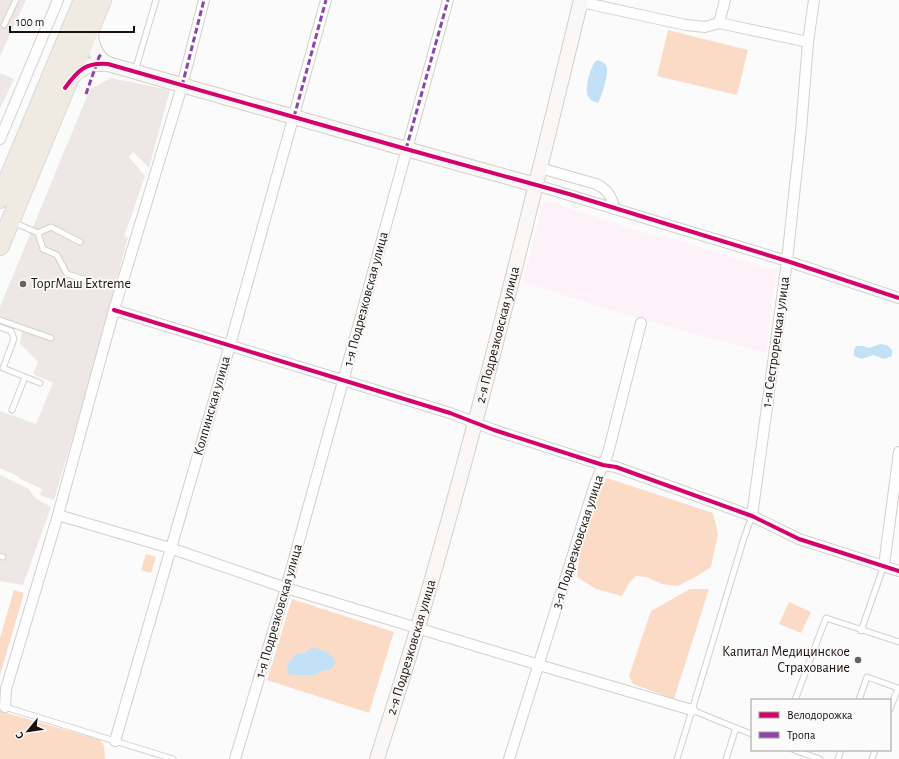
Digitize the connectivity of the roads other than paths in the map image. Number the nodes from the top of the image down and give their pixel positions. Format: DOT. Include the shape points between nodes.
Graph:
graph roads {
  1 [pos="16,0"];
  2 [pos="58,0"];
  3 [pos="83,0"];
  4 [pos="102,0"];
  5 [pos="156,0"];
  6 [pos="204,0"];
  7 [pos="326,0"];
  8 [pos="448,0"];
  9 [pos="726,0"];
  10 [pos="814,0"];
  11 [pos="581,1"];
  12 [pos="93,21"];
  13 [pos="719,23"];
  14 [pos="4,25"];
  15 [pos="808,42"];
  16 [pos="108,64"];
  17 [pos="135,72"];
  18 [pos="182,86"];
  19 [pos="65,88"];
  20 [pos="294,117"];
  21 [pos="0,139"];
  22 [pos="406,149"];
  23 [pos="540,168"];
  24 [pos="536,185"];
  25 [pos="0,199"];
  26 [pos="614,208"];
  27 [pos="10,221"];
  28 [pos="38,233"];
  29 [pos="80,242"];
  30 [pos="0,246"];
  31 [pos="787,261"];
  32 [pos="90,281"];
  33 [pos="899,298"];
  34 [pos="114,310"];
  35 [pos="0,320"];
  36 [pos="641,323"];
  37 [pos="0,327"];
  38 [pos="51,338"];
  39 [pos="230,346"];
  40 [pos="25,377"];
  41 [pos="344,381"];
  42 [pos="40,383"];
  43 [pos="12,410"];
  44 [pos="475,423"];
  45 [pos="899,452"];
  46 [pos="603,465"];
  47 [pos="58,515"];
  48 [pos="752,516"];
  49 [pos="170,548"];
  50 [pos="884,565"];
  51 [pos="899,571"];
  52 [pos="286,588"];
  53 [pos="418,628"];
  54 [pos="861,631"];
  55 [pos="899,642"];
  56 [pos="539,666"];
  57 [pos="795,699"];
  58 [pos="859,699"];
  59 [pos="891,706"];
  60 [pos="5,707"];
  61 [pos="692,710"];
  62 [pos="736,728"];
  63 [pos="751,734"];
  64 [pos="115,741"];
  65 [pos="797,751"];
  66 [pos="511,758"];
  67 [pos="173,759"];
  68 [pos="235,759"];
  69 [pos="377,759"];
  70 [pos="677,759"];
  71 [pos="726,759"];
  72 [pos="820,759"];
  1 -- 14 [label="lane"];
  2 -- 21 [label="street"];
  3 -- 25 [label="highway"];
  4 -- 12 [label="highway"];
  5 -- 17 [label="lane"];
  6 -- 18 [label="street"];
  7 -- 20 [label="street, Колпинская улица"];
  8 -- 22 [label="street, 1-я Подрезковская улица"];
  9 -- 13 [label="street"];
  10 -- 15 [label="street, 1-я Сестрорецкая улица"];
  11 -- 13 [label="street" via="686,25 705,27"];
  11 -- 23 [label="street, 2-я Подрезковская улица"];
  12 -- 16 [label="street" via="91,32 95,49 99,57"];
  12 -- 19 [label="highway"];
  13 -- 15 [label="street"];
  15 -- 31 [label="street, 1-я Сестрорецкая улица"];
  16 -- 17 [label="street"];
  16 -- 19 [label="street" via="84,68 73,76"];
  17 -- 18 [label="street"];
  18 -- 20 [label="street"];
  18 -- 34 [label="street"];
  19 -- 27 [label="highway"];
  20 -- 22 [label="street"];
  20 -- 39 [label="street, Колпинская улица"];
  22 -- 24 [label="street"];
  22 -- 41 [label="street, 1-я Подрезковская улица"];
  23 -- 24 [label="street, 2-я Подрезковская улица"];
  23 -- 26 [label="street" via="596,184 612,198"];
  24 -- 26 [label="street"];
  24 -- 44 [label="street, 2-я Подрезковская улица"];
  26 -- 31 [label="street"];
  27 -- 28 [label="lane"];
  27 -- 30 [label="highway"];
  28 -- 29 [label="lane" via="51,227"];
  28 -- 32 [label="lane" via="43,249 57,255 67,274"];
  31 -- 33 [label="street"];
  31 -- 48 [label="street, 1-я Сестрорецкая улица"];
  34 -- 39 [label="street"];
  34 -- 47 [label="street"];
  35 -- 38 [label="lane"];
  36 -- 46 [label="street, 3-я Подрезковская улица"];
  37 -- 40 [label="lane" via="11,331 14,339 2,368"];
  39 -- 41 [label="street"];
  39 -- 49 [label="street, Колпинская улица"];
  40 -- 42 [label="lane"];
  40 -- 43 [label="lane"];
  41 -- 44 [label="street"];
  41 -- 52 [label="street, 1-я Подрезковская улица"];
  44 -- 46 [label="street"];
  44 -- 53 [label="street, 2-я Подрезковская улица"];
  45 -- 50 [label="street"];
  46 -- 48 [label="street" via="616,467"];
  46 -- 56 [label="street, 3-я Подрезковская улица"];
  47 -- 49 [label="street"];
  47 -- 60 [label="street" via="6,689"];
  48 -- 50 [label="street" via="799,539"];
  48 -- 61 [label="lane"];
  49 -- 52 [label="street"];
  49 -- 64 [label="street, Колпинская улица"];
  50 -- 51 [label="street"];
  50 -- 54 [label="lane"];
  52 -- 53 [label="street"];
  52 -- 68 [label="street, 1-я Подрезковская улица"];
  53 -- 56 [label="street"];
  53 -- 69 [label="street, 2-я Подрезковская улица"];
  54 -- 55 [label="lane"];
  54 -- 57 [label="lane" via="826,618"];
  56 -- 61 [label="street"];
  56 -- 66 [label="street, 3-я Подрезковская улица"];
  58 -- 59 [label="lane" via="867,677 898,688"];
  60 -- 64 [label="lane"];
  61 -- 62 [label="lane"];
  61 -- 70 [label="lane"];
  62 -- 63 [label="lane"];
  62 -- 71 [label="lane"];
  64 -- 67 [label="lane"];
  65 -- 72 [label="lane"];
}
